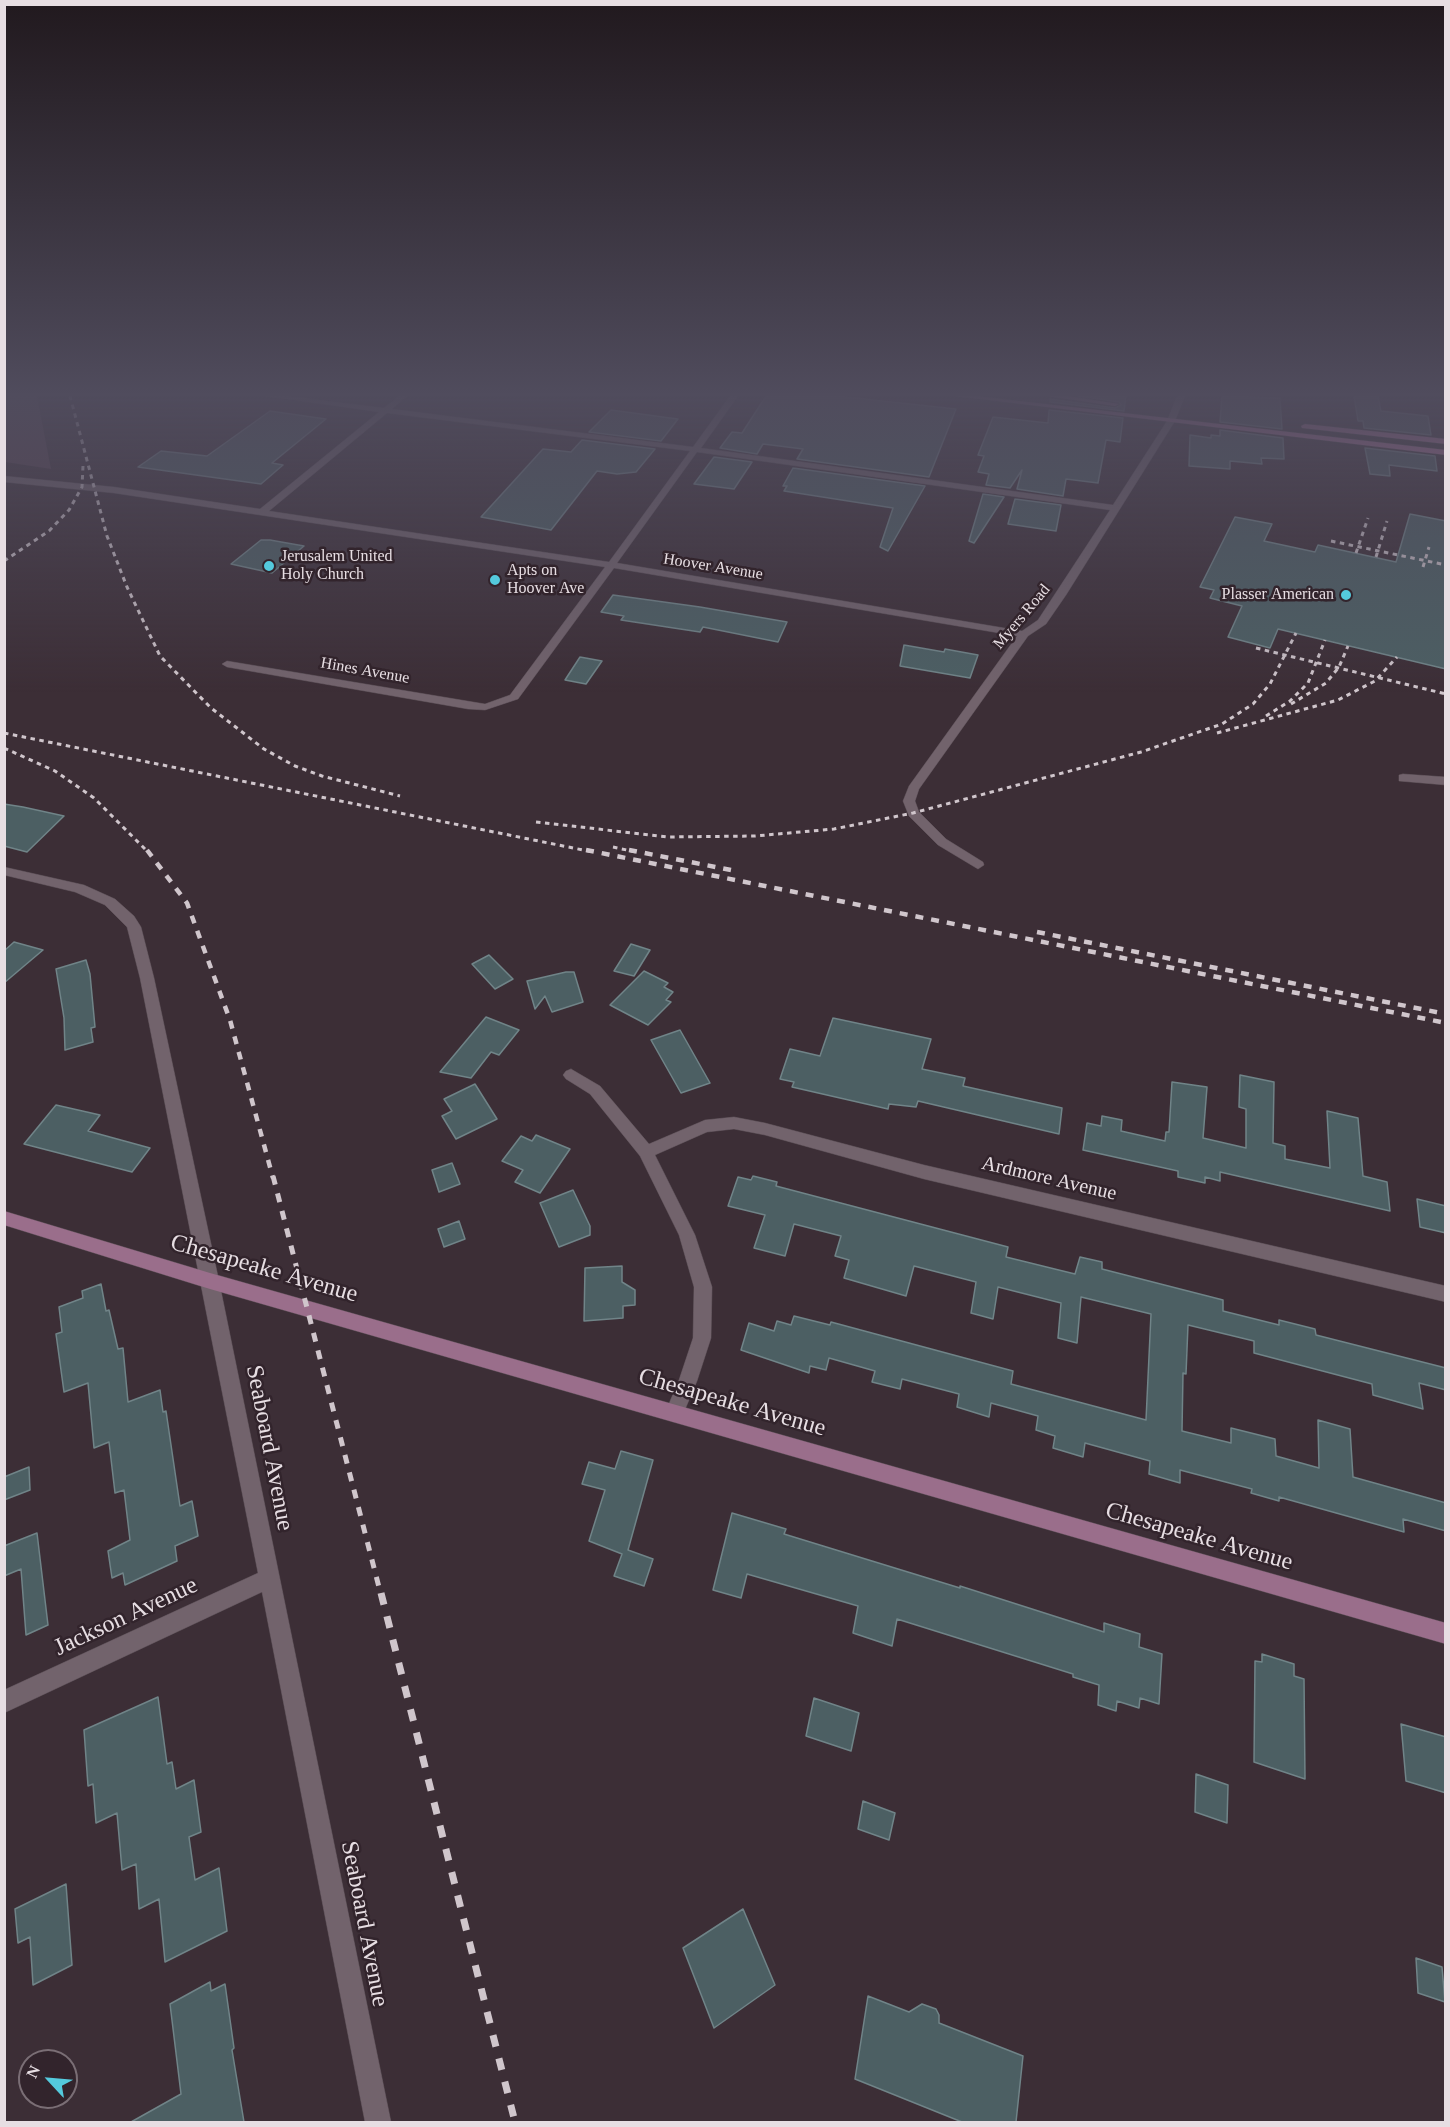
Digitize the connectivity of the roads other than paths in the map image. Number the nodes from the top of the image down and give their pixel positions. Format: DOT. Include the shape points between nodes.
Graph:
graph roads {
  1 [pos="148,495"];
  2 [pos="283,495"];
  3 [pos="660,495"];
  4 [pos="1024,495"];
  5 [pos="1123,495"];
  6 [pos="1115,508"];
  7 [pos="261,513"];
  8 [pos="611,565"];
  9 [pos="1024,634"];
  10 [pos="227,664"];
  11 [pos="1403,778"];
  12 [pos="1446,781"];
  13 [pos="978,865"];
  14 [pos="4,871"];
  15 [pos="571,1075"];
  16 [pos="646,1152"];
  17 [pos="4,1218"];
  18 [pos="210,1281"];
  19 [pos="1446,1294"];
  20 [pos="674,1413"];
  21 [pos="270,1578"];
  22 [pos="1446,1634"];
  23 [pos="4,1702"];
  24 [pos="378,2122"];
  1 -- 7 [label="street, Hoover Avenue"];
  2 -- 7 [label="street"];
  3 -- 8 [label="street"];
  4 -- 6 [label="street"];
  5 -- 6 [label="street, Myers Road"];
  6 -- 9 [label="street, Myers Road" via="1042,622"];
  7 -- 8 [label="street, Hoover Avenue"];
  8 -- 9 [label="street, Hoover Avenue"];
  8 -- 10 [label="street, Hines Avenue" via="524,685 514,697 497,705 468,706"];
  9 -- 13 [label="street, Myers Road" via="913,789 909,801 913,813 942,842"];
  11 -- 12 [label="street"];
  14 -- 18 [label="street, Seaboard Avenue" via="80,888 110,902 134,927"];
  15 -- 16 [label="street" via="595,1090"];
  16 -- 19 [label="street, Ardmore Avenue" via="705,1126 734,1123 924,1172"];
  16 -- 20 [label="street" via="687,1235 703,1287 702,1338"];
  17 -- 18 [label="street, Chesapeake Avenue"];
  18 -- 20 [label="street, Chesapeake Avenue"];
  18 -- 21 [label="street, Seaboard Avenue"];
  20 -- 22 [label="street, Chesapeake Avenue"];
  21 -- 23 [label="street, Jackson Avenue"];
  21 -- 24 [label="street, Seaboard Avenue"];
}
